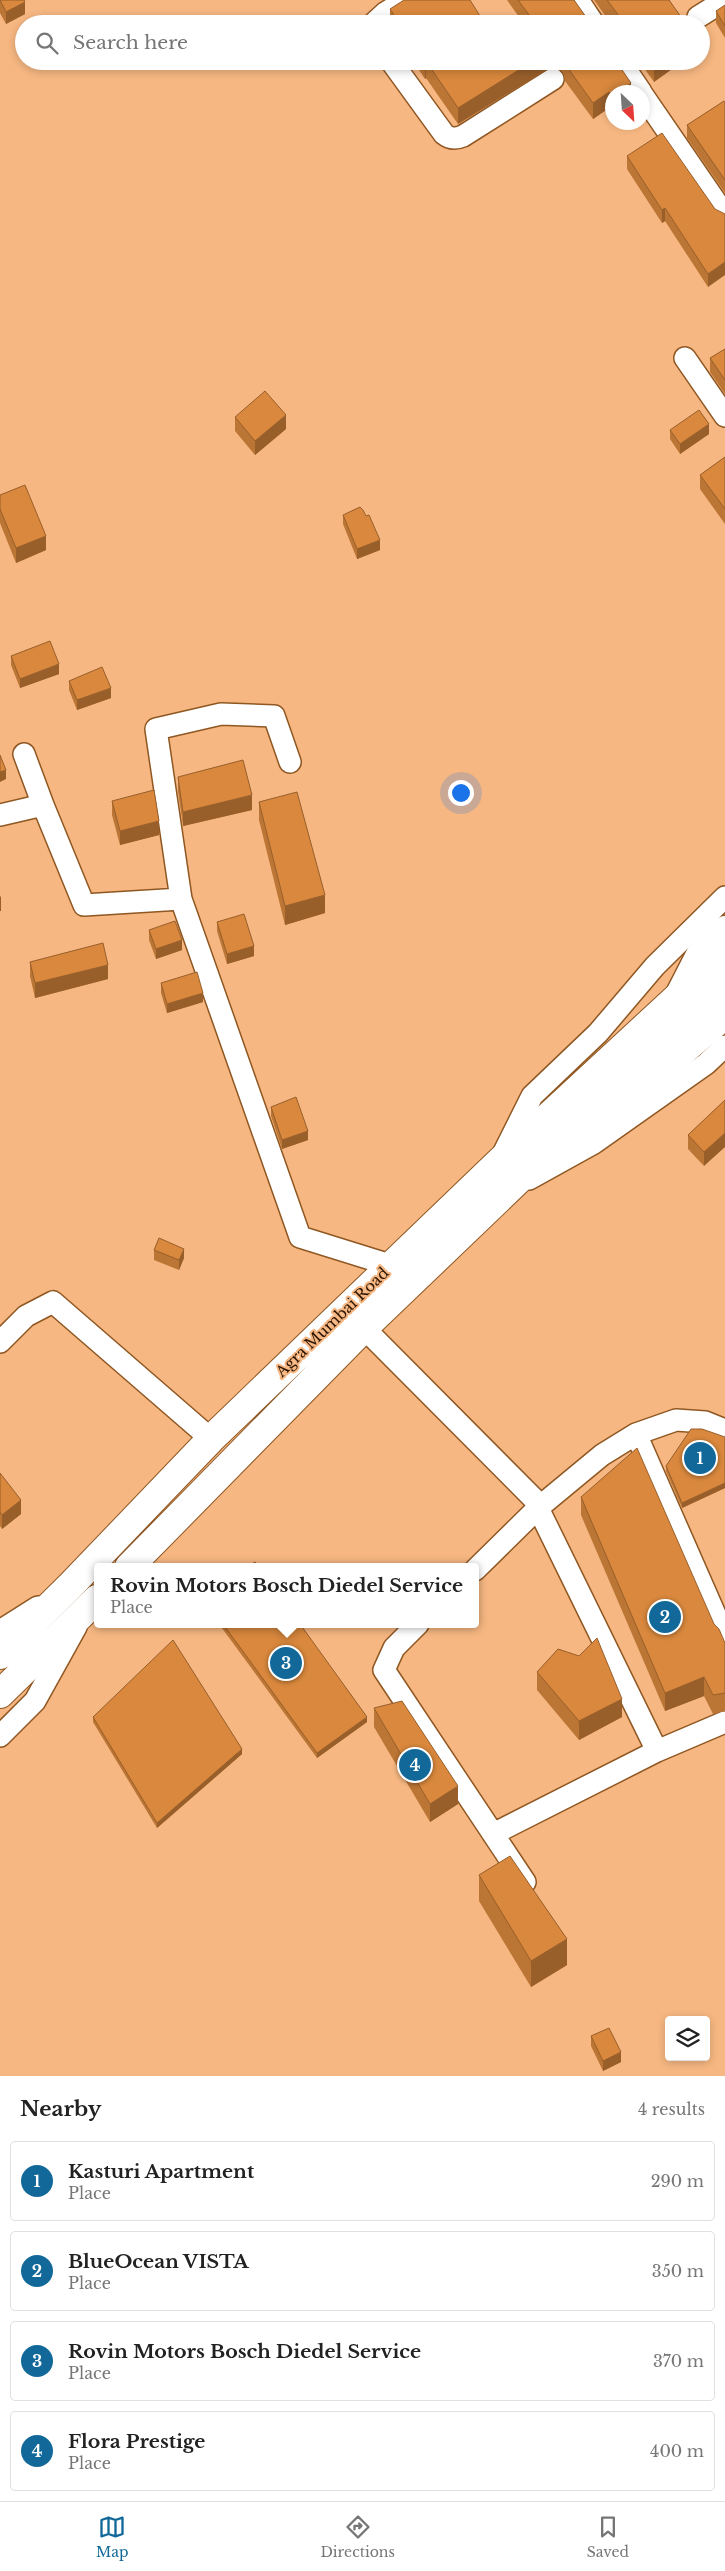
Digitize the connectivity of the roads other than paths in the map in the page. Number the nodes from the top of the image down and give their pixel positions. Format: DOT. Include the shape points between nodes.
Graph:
graph roads {
  1 [pos="406,0"];
  2 [pos="578,0"];
  3 [pos="725,0"];
  4 [pos="383,15"];
  5 [pos="588,15"];
  6 [pos="701,15"];
  7 [pos="398,70"];
  8 [pos="626,70"];
  9 [pos="553,79"];
  10 [pos="636,85"];
  11 [pos="650,105"];
  12 [pos="725,215"];
  13 [pos="685,358"];
  14 [pos="725,416"];
  15 [pos="24,754"];
  16 [pos="290,762"];
  17 [pos="44,805"];
  18 [pos="0,815"];
  19 [pos="725,897"];
  20 [pos="181,899"];
  21 [pos="725,929"];
  22 [pos="725,953"];
  23 [pos="725,986"];
  24 [pos="675,1001"];
  25 [pos="725,1016"];
  26 [pos="725,1046"];
  27 [pos="558,1142"];
  28 [pos="498,1163"];
  29 [pos="506,1192"];
  30 [pos="390,1265"];
  31 [pos="364,1328"];
  32 [pos="0,1342"];
  33 [pos="725,1430"];
  34 [pos="636,1434"];
  35 [pos="210,1439"];
  36 [pos="538,1508"];
  37 [pos="133,1563"];
  38 [pos="479,1566"];
  39 [pos="71,1585"];
  40 [pos="92,1604"];
  41 [pos="414,1628"];
  42 [pos="0,1631"];
  43 [pos="725,1637"];
  44 [pos="0,1655"];
  45 [pos="0,1694"];
  46 [pos="725,1722"];
  47 [pos="0,1736"];
  48 [pos="657,1751"];
  49 [pos="493,1834"];
  50 [pos="535,1896"];
  1 -- 4 [label="street"];
  2 -- 5 [label="street"];
  3 -- 6 [label="street"];
  7 -- 9 [label="street" via="444,134 451,138 463,136"];
  8 -- 10 [label="street"];
  11 -- 12 [label="street"];
  13 -- 14 [label="street"];
  15 -- 17 [label="street"];
  16 -- 20 [label="street" via="274,716 221,714 156,729"];
  17 -- 18 [label="street"];
  17 -- 20 [label="street" via="84,905"];
  19 -- 28 [label="street" via="655,966 598,1033 532,1096"];
  20 -- 30 [label="street" via="300,1237"];
  21 -- 24 [label="main road" via="699,955"];
  22 -- 24 [label="highway, Agra Mumbai Road"];
  23 -- 27 [label="highway, Agra Mumbai Road"];
  24 -- 28 [label="highway, Agra Mumbai Road"];
  25 -- 27 [label="main road" via="604,1120"];
  26 -- 29 [label="street" via="706,1064 594,1143"];
  27 -- 29 [label="highway, Agra Mumbai Road"];
  28 -- 30 [label="highway, Agra Mumbai Road"];
  29 -- 31 [label="highway, Agra Mumbai Road"];
  30 -- 35 [label="highway, Agra Mumbai Road"];
  31 -- 36 [label="street" via="536,1500"];
  31 -- 37 [label="highway, Agra Mumbai Road"];
  32 -- 35 [label="street" via="26,1316 53,1302"];
  33 -- 34 [label="street" via="706,1422 676,1420"];
  34 -- 36 [label="street" via="602,1455"];
  34 -- 43 [label="street"];
  35 -- 39 [label="highway, Agra Mumbai Road"];
  36 -- 38 [label="street"];
  36 -- 48 [label="street"];
  39 -- 42 [label="street"];
  39 -- 44 [label="highway, Agra Mumbai Road"];
  40 -- 45 [label="highway"];
  40 -- 47 [label="street" via="34,1701"];
  41 -- 49 [label="street" via="394,1648 384,1670"];
  46 -- 48 [label="street"];
  48 -- 49 [label="street"];
  49 -- 50 [label="street"];
}
